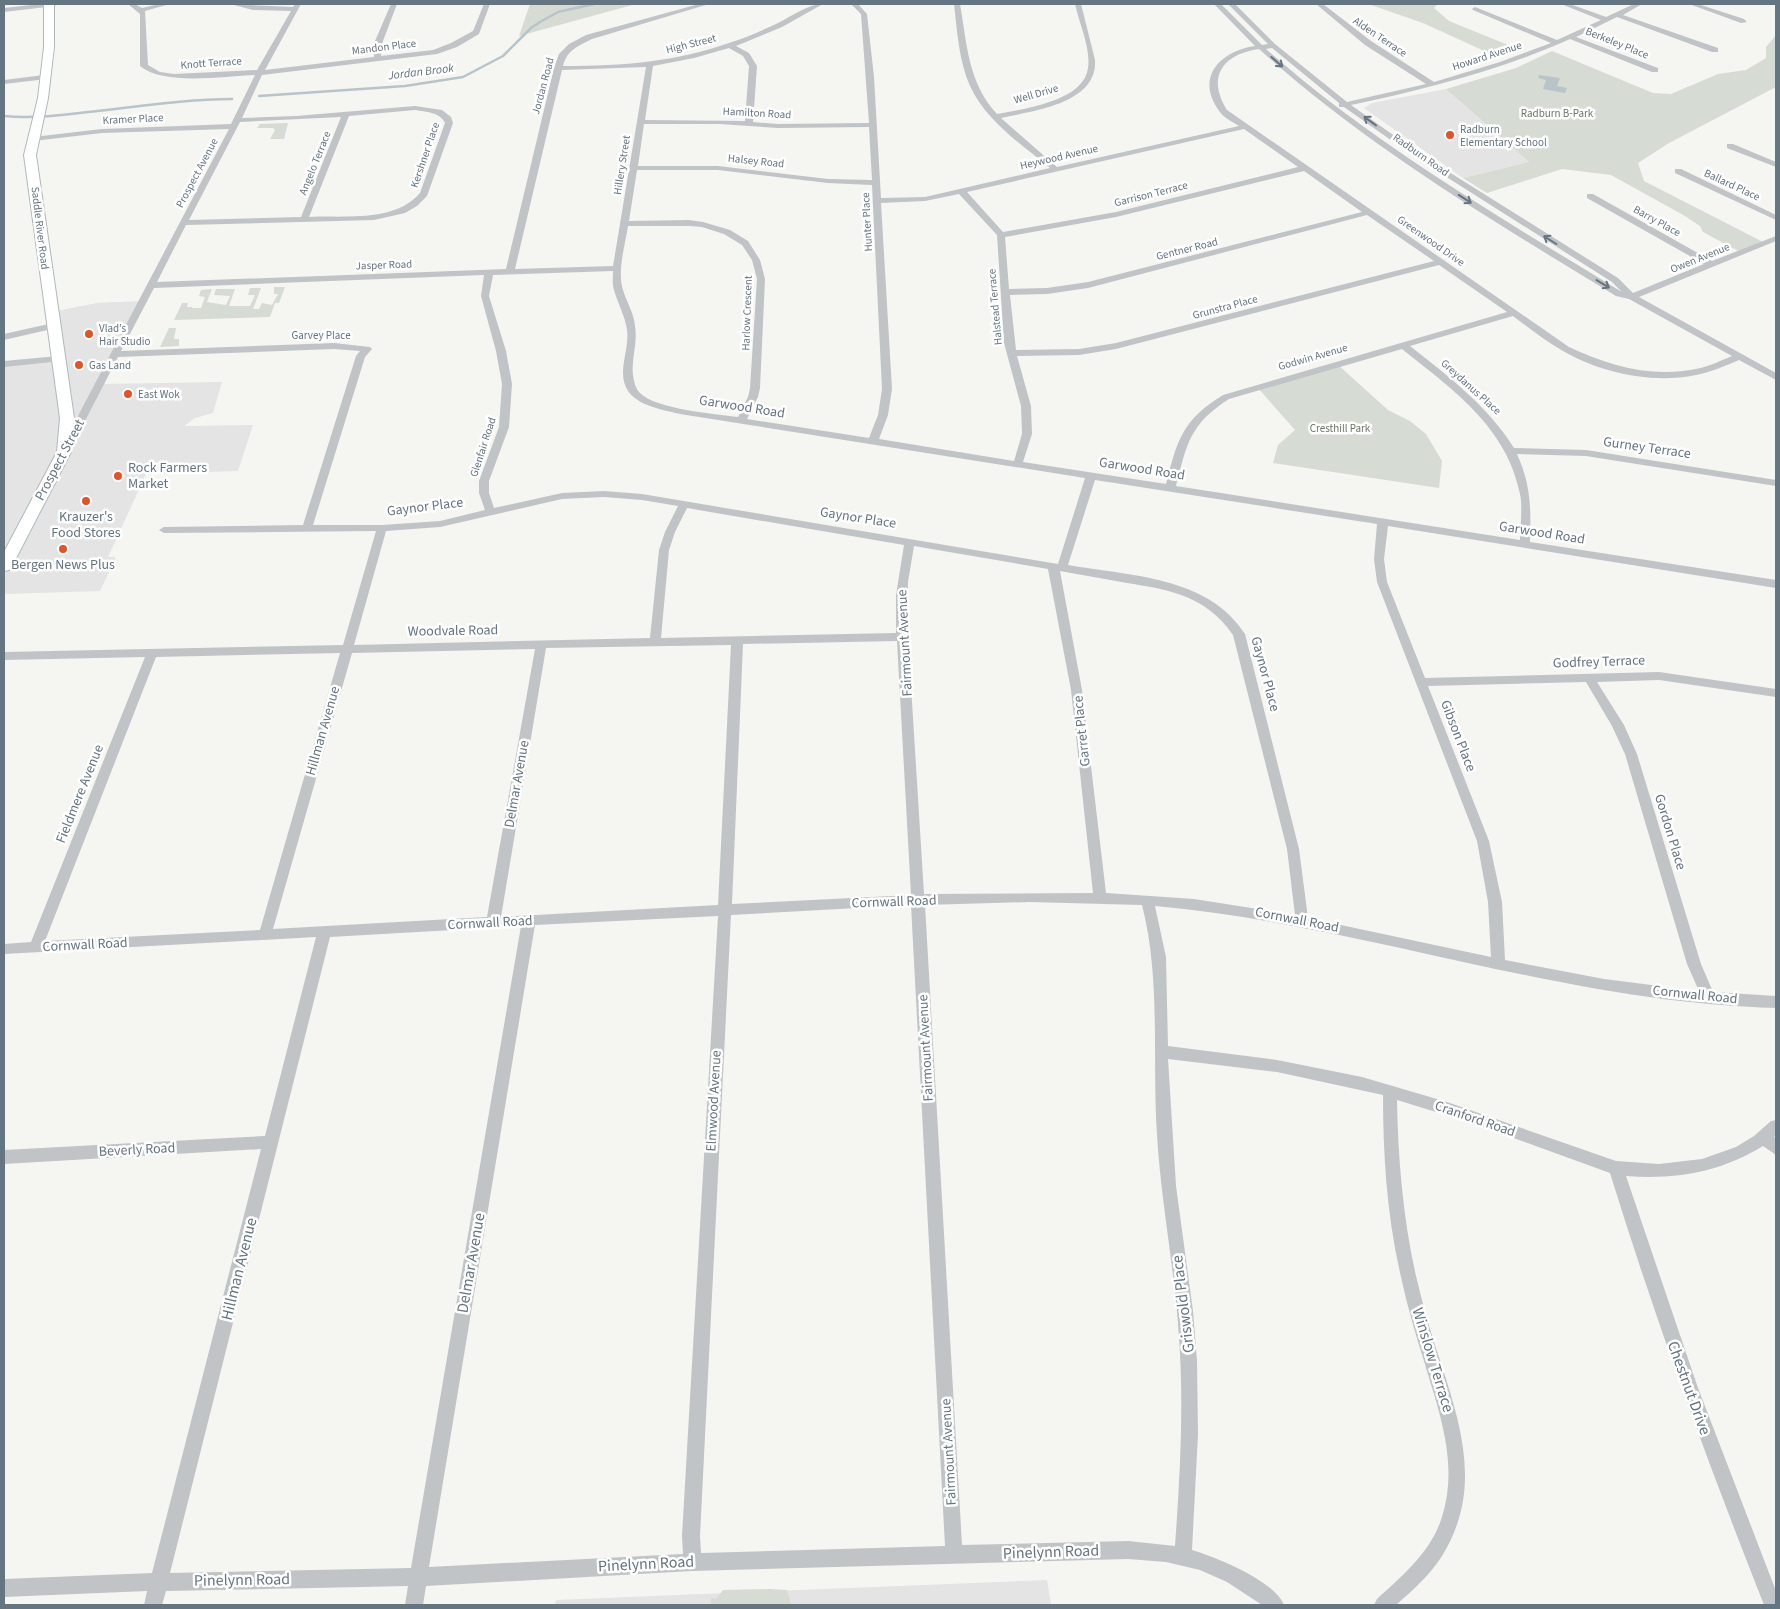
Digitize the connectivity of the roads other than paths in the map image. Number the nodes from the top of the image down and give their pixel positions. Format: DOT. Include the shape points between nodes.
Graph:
graph roads {
  1 [pos="49,4"];
  2 [pos="55,4"];
  3 [pos="131,4"];
  4 [pos="166,4"];
  5 [pos="233,4"];
  6 [pos="394,4"];
  7 [pos="487,4"];
  8 [pos="706,4"];
  9 [pos="820,4"];
  10 [pos="854,4"];
  11 [pos="957,4"];
  12 [pos="1078,4"];
  13 [pos="1217,4"];
  14 [pos="1231,4"];
  15 [pos="1319,4"];
  16 [pos="1564,4"];
  17 [pos="1639,4"];
  18 [pos="1692,4"];
  19 [pos="297,6"];
  20 [pos="1475,9"];
  21 [pos="4,10"];
  22 [pos="141,10"];
  23 [pos="1617,15"];
  24 [pos="1607,20"];
  25 [pos="1743,22"];
  26 [pos="1571,37"];
  27 [pos="1558,43"];
  28 [pos="730,45"];
  29 [pos="1274,46"];
  30 [pos="1261,47"];
  31 [pos="1715,50"];
  32 [pos="377,60"];
  33 [pos="650,64"];
  34 [pos="558,68"];
  35 [pos="1655,70"];
  36 [pos="260,72"];
  37 [pos="44,77"];
  38 [pos="4,82"];
  39 [pos="1432,84"];
  40 [pos="1346,104"];
  41 [pos="1333,106"];
  42 [pos="346,114"];
  43 [pos="996,117"];
  44 [pos="641,122"];
  45 [pos="236,123"];
  46 [pos="749,124"];
  47 [pos="872,125"];
  48 [pos="1244,127"];
  49 [pos="32,139"];
  50 [pos="1730,146"];
  51 [pos="1776,165"];
  52 [pos="633,168"];
  53 [pos="1305,168"];
  54 [pos="1055,170"];
  55 [pos="1678,171"];
  56 [pos="876,183"];
  57 [pos="961,191"];
  58 [pos="1590,196"];
  59 [pos="877,201"];
  60 [pos="1370,212"];
  61 [pos="1776,218"];
  62 [pos="304,219"];
  63 [pos="183,223"];
  64 [pos="624,224"];
  65 [pos="1001,235"];
  66 [pos="1776,238"];
  67 [pos="1441,262"];
  68 [pos="1712,265"];
  69 [pos="617,268"];
  70 [pos="510,272"];
  71 [pos="489,273"];
  72 [pos="151,284"];
  73 [pos="1006,292"];
  74 [pos="1632,297"];
  75 [pos="1514,313"];
  76 [pos="53,326"];
  77 [pos="4,337"];
  78 [pos="1403,344"];
  79 [pos="1011,353"];
  80 [pos="115,354"];
  81 [pos="1739,357"];
  82 [pos="58,359"];
  83 [pos="4,364"];
  84 [pos="1776,377"];
  85 [pos="741,421"];
  86 [pos="873,441"];
  87 [pos="1512,451"];
  88 [pos="64,452"];
  89 [pos="1018,463"];
  90 [pos="1091,475"];
  91 [pos="1776,483"];
  92 [pos="1170,488"];
  93 [pos="684,504"];
  94 [pos="490,512"];
  95 [pos="1383,521"];
  96 [pos="307,528"];
  97 [pos="382,528"];
  98 [pos="164,530"];
  99 [pos="910,542"];
  100 [pos="1525,544"];
  101 [pos="4,566"];
  102 [pos="1058,567"];
  103 [pos="1776,584"];
  104 [pos="902,637"];
  105 [pos="736,640"];
  106 [pos="655,642"];
  107 [pos="541,644"];
  108 [pos="347,648"];
  109 [pos="152,652"];
  110 [pos="4,656"];
  111 [pos="1589,678"];
  112 [pos="1422,682"];
  113 [pos="1776,692"];
  114 [pos="1100,898"];
  115 [pos="918,900"];
  116 [pos="1147,900"];
  117 [pos="725,910"];
  118 [pos="1302,920"];
  119 [pos="529,921"];
  120 [pos="493,923"];
  121 [pos="324,932"];
  122 [pos="266,935"];
  123 [pos="36,947"];
  124 [pos="4,949"];
  125 [pos="1498,964"];
  126 [pos="1709,999"];
  127 [pos="1776,1003"];
  128 [pos="1162,1052"];
  129 [pos="1390,1091"];
  130 [pos="1776,1126"];
  131 [pos="1764,1138"];
  132 [pos="271,1142"];
  133 [pos="1776,1148"];
  134 [pos="4,1158"];
  135 [pos="1616,1168"];
  136 [pos="954,1555"];
  137 [pos="1183,1557"];
  138 [pos="692,1562"];
  139 [pos="418,1577"];
  140 [pos="160,1582"];
  141 [pos="4,1588"];
  142 [pos="154,1605"];
  143 [pos="414,1605"];
  144 [pos="1275,1605"];
  145 [pos="1383,1605"];
  146 [pos="1773,1605"];
  1 -- 2 [label="street"];
  1 -- 21 [label="street"];
  1 -- 37 [label="main road, Saddle River Road" via="49,47"];
  3 -- 22 [label="street"];
  4 -- 22 [label="street"];
  5 -- 19 [label="street" via="252,8"];
  6 -- 32 [label="street" via="379,41"];
  7 -- 32 [label="street, Mandon Place" via="479,28 463,41 434,52"];
  8 -- 34 [label="street, Jordan Road" via="589,37 566,51"];
  9 -- 28 [label="street, High Street" via="775,28"];
  10 -- 47 [label="street, Hunter Place" via="864,14"];
  11 -- 43 [label="street" via="974,87"];
  12 -- 43 [label="street, Well Drive" via="1092,66 1085,84 1052,104"];
  13 -- 30 [label="street, Radburn Road"];
  14 -- 29 [label="street, Radburn Road"];
  15 -- 39 [label="street, Alden Terrace" via="1368,43"];
  16 -- 24 [label="street"];
  17 -- 23 [label="street, Howard Avenue"];
  18 -- 25 [label="street"];
  19 -- 36 [label="street, Prospect Avenue"];
  20 -- 27 [label="street"];
  22 -- 36 [label="street, Knott Terrace" via="142,62 151,72 184,76"];
  23 -- 24 [label="street, Howard Avenue"];
  23 -- 31 [label="street"];
  24 -- 26 [label="street, Howard Avenue"];
  26 -- 27 [label="street, Howard Avenue"];
  26 -- 35 [label="street, Berkeley Place"];
  27 -- 39 [label="street, Howard Avenue"];
  28 -- 33 [label="street, High Street"];
  28 -- 46 [label="street" via="746,55 753,66"];
  29 -- 30 [label="street, Greenwood Drive"];
  29 -- 40 [label="street, Radburn Road"];
  30 -- 41 [label="street, Radburn Road, one-way"];
  30 -- 48 [label="street, Greenwood Drive" via="1232,54 1219,67 1213,82 1219,105"];
  32 -- 36 [label="street, Mandon Place"];
  33 -- 34 [label="street, High Street"];
  33 -- 44 [label="street, Hillery Street"];
  34 -- 70 [label="street, Jordan Road"];
  36 -- 45 [label="street, Prospect Avenue"];
  37 -- 38 [label="street"];
  37 -- 49 [label="main road, Saddle River Road" via="43,98"];
  39 -- 40 [label="street, Howard Avenue"];
  40 -- 41 [label="street, Howard Avenue"];
  74 -- 40 [label="street, Radburn Road, one-way" via="1615,280 1453,179"];
  41 -- 74 [label="street, Radburn Road, one-way" via="1500,221 1619,294"];
  42 -- 45 [label="street, Kershner Place"];
  42 -- 62 [label="street, Angelo Terrace"];
  42 -- 62 [label="street, Kershner Place" via="424,109 444,115 449,123 424,194 412,206 374,217"];
  43 -- 54 [label="street"];
  44 -- 46 [label="street, Hamilton Road"];
  44 -- 52 [label="street, Hillery Street"];
  45 -- 49 [label="street, Kramer Place" via="102,131"];
  45 -- 63 [label="street, Prospect Avenue"];
  46 -- 47 [label="street, Hamilton Road"];
  47 -- 56 [label="street, Hunter Place"];
  48 -- 53 [label="street, Greenwood Drive"];
  48 -- 54 [label="street, Heywood Avenue"];
  49 -- 76 [label="main road, Saddle River Road" via="30,155"];
  50 -- 51 [label="street"];
  52 -- 56 [label="street, Halsey Road" via="718,168 828,181"];
  52 -- 64 [label="street, Hillery Street"];
  53 -- 60 [label="street, Greenwood Drive"];
  53 -- 65 [label="street, Garrison Terrace" via="1122,213"];
  54 -- 57 [label="street, Heywood Avenue"];
  55 -- 61 [label="street, Ballard Place"];
  56 -- 59 [label="street, Hunter Place"];
  57 -- 59 [label="street, Heywood Avenue" via="910,200"];
  57 -- 65 [label="street"];
  58 -- 68 [label="street, Barry Place"];
  59 -- 86 [label="street, Hunter Place" via="887,389 883,415"];
  60 -- 67 [label="street, Greenwood Drive"];
  60 -- 73 [label="street, Gentner Road" via="1088,285"];
  62 -- 63 [label="street, Kershner Place"];
  63 -- 72 [label="street, Prospect Avenue"];
  64 -- 69 [label="street, Hillery Street"];
  64 -- 85 [label="street, Harlow Crescent" via="689,224 715,228 745,243 756,260 761,279 755,388"];
  65 -- 73 [label="street, Halstead Terrace"];
  66 -- 68 [label="street, Owen Avenue"];
  67 -- 75 [label="street, Greenwood Drive"];
  67 -- 79 [label="street, Grunstra Place" via="1124,345 1079,352"];
  68 -- 74 [label="street, Owen Avenue"];
  69 -- 70 [label="street, Jasper Road"];
  69 -- 85 [label="street, Garwood Road" via="618,289 630,319 628,381 634,392 648,403 662,408"];
  70 -- 71 [label="street, Jasper Road"];
  71 -- 72 [label="street, Jasper Road"];
  71 -- 94 [label="street, Glenfair Road" via="485,296 502,350 508,401 501,438 484,481"];
  72 -- 80 [label="street, Prospect Avenue"];
  73 -- 79 [label="street, Halstead Terrace"];
  74 -- 81 [label="street, Radburn Road"];
  75 -- 78 [label="street, Godwin Avenue"];
  75 -- 81 [label="street, Greenwood Drive" via="1579,356 1626,371 1657,375 1690,374"];
  76 -- 77 [label="street"];
  76 -- 82 [label="main road, Saddle River Road"];
  78 -- 87 [label="street, Greydanus Place" via="1480,409 1503,435"];
  78 -- 92 [label="street, Godwin Avenue" via="1240,392 1213,404 1201,413 1185,434"];
  79 -- 89 [label="street, Halstead Terrace" via="1027,419 1027,434"];
  80 -- 88 [label="street, Prospect Street"];
  80 -- 96 [label="street, Garvey Place" via="334,346 367,349 361,356"];
  81 -- 84 [label="street, Radburn Road"];
  82 -- 83 [label="street"];
  82 -- 88 [label="main road, Saddle River Road" via="67,418"];
  85 -- 86 [label="street, Garwood Road"];
  86 -- 89 [label="street, Garwood Road"];
  87 -- 91 [label="street, Gurney Terrace" via="1586,453"];
  87 -- 100 [label="street, Greydanus Place" via="1526,497"];
  88 -- 101 [label="main road, Prospect Street"];
  89 -- 90 [label="street, Garwood Road"];
  90 -- 92 [label="street, Garwood Road"];
  90 -- 102 [label="street, Garret Place"];
  92 -- 95 [label="street, Garwood Road"];
  93 -- 94 [label="street, Gaynor Place" via="628,495 583,494 543,499"];
  93 -- 99 [label="street, Gaynor Place"];
  93 -- 106 [label="street" via="664,550"];
  94 -- 97 [label="street, Gaynor Place" via="440,524"];
  95 -- 100 [label="street, Garwood Road"];
  95 -- 112 [label="street, Gibson Place" via="1379,559 1382,582"];
  96 -- 97 [label="street, Gaynor Place"];
  96 -- 98 [label="street, Gaynor Place"];
  97 -- 108 [label="street, Hillman Avenue"];
  99 -- 102 [label="street, Gaynor Place"];
  99 -- 104 [label="street, Fairmount Avenue" via="902,584"];
  100 -- 103 [label="street, Garwood Road"];
  102 -- 114 [label="street, Garret Place" via="1079,695"];
  102 -- 118 [label="street, Gaynor Place" via="1183,590 1209,602 1231,622 1243,646 1293,849"];
  104 -- 105 [label="street, Woodvale Road"];
  104 -- 115 [label="street, Fairmount Avenue"];
  105 -- 106 [label="street, Woodvale Road"];
  105 -- 117 [label="street, Elmwood Avenue"];
  106 -- 107 [label="street, Woodvale Road"];
  107 -- 108 [label="street, Woodvale Road"];
  107 -- 120 [label="street, Delmar Avenue"];
  108 -- 109 [label="street, Woodvale Road"];
  108 -- 122 [label="street, Hillman Avenue"];
  109 -- 110 [label="street, Woodvale Road"];
  109 -- 123 [label="street, Fieldmere Avenue"];
  111 -- 112 [label="street, Godfrey Terrace"];
  111 -- 113 [label="street, Godfrey Terrace" via="1659,676"];
  111 -- 126 [label="street, Gordon Place" via="1618,725 1631,754 1694,964"];
  112 -- 125 [label="street, Gibson Place" via="1491,871 1498,929"];
  114 -- 115 [label="street, Cornwall Road"];
  114 -- 116 [label="street, Cornwall Road"];
  115 -- 117 [label="street, Cornwall Road"];
  115 -- 136 [label="street, Fairmount Avenue"];
  116 -- 118 [label="street, Cornwall Road" via="1237,909"];
  116 -- 128 [label="street" via="1159,957"];
  117 -- 119 [label="street, Cornwall Road"];
  117 -- 138 [label="street, Elmwood Avenue"];
  118 -- 125 [label="street, Cornwall Road"];
  119 -- 120 [label="street, Cornwall Road"];
  119 -- 139 [label="street, Delmar Avenue"];
  120 -- 121 [label="street, Cornwall Road"];
  121 -- 122 [label="street, Cornwall Road"];
  121 -- 132 [label="street, Hillman Avenue"];
  122 -- 123 [label="street, Cornwall Road"];
  123 -- 124 [label="street, Cornwall Road"];
  125 -- 126 [label="street, Cornwall Road"];
  126 -- 127 [label="street, Cornwall Road"];
  128 -- 129 [label="street, Cranford Road" via="1287,1067"];
  128 -- 137 [label="street, Griswold Place" via="1166,1168 1189,1361 1190,1416"];
  129 -- 135 [label="street, Cranford Road"];
  129 -- 145 [label="street, Winslow Terrace" via="1392,1172 1397,1215 1408,1274 1424,1337 1453,1426 1458,1457 1457,1488 1440,1542 1424,1566"];
  130 -- 131 [label="street, Cranford Road"];
  131 -- 133 [label="street"];
  131 -- 135 [label="street, Cranford Road" via="1744,1152 1697,1168 1669,1171"];
  132 -- 134 [label="street, Beverly Road"];
  132 -- 140 [label="street, Hillman Avenue"];
  135 -- 146 [label="street, Chestnut Drive" via="1675,1350"];
  136 -- 137 [label="street, Pinelynn Road" via="1107,1550 1151,1551"];
  136 -- 138 [label="street, Pinelynn Road"];
  137 -- 144 [label="street, Pinelynn Road" via="1245,1581"];
  138 -- 139 [label="street, Pinelynn Road"];
  139 -- 140 [label="street, Pinelynn Road"];
  139 -- 143 [label="street, Delmar Avenue"];
  140 -- 141 [label="street, Pinelynn Road"];
  140 -- 142 [label="street, Hillman Avenue"];
}
